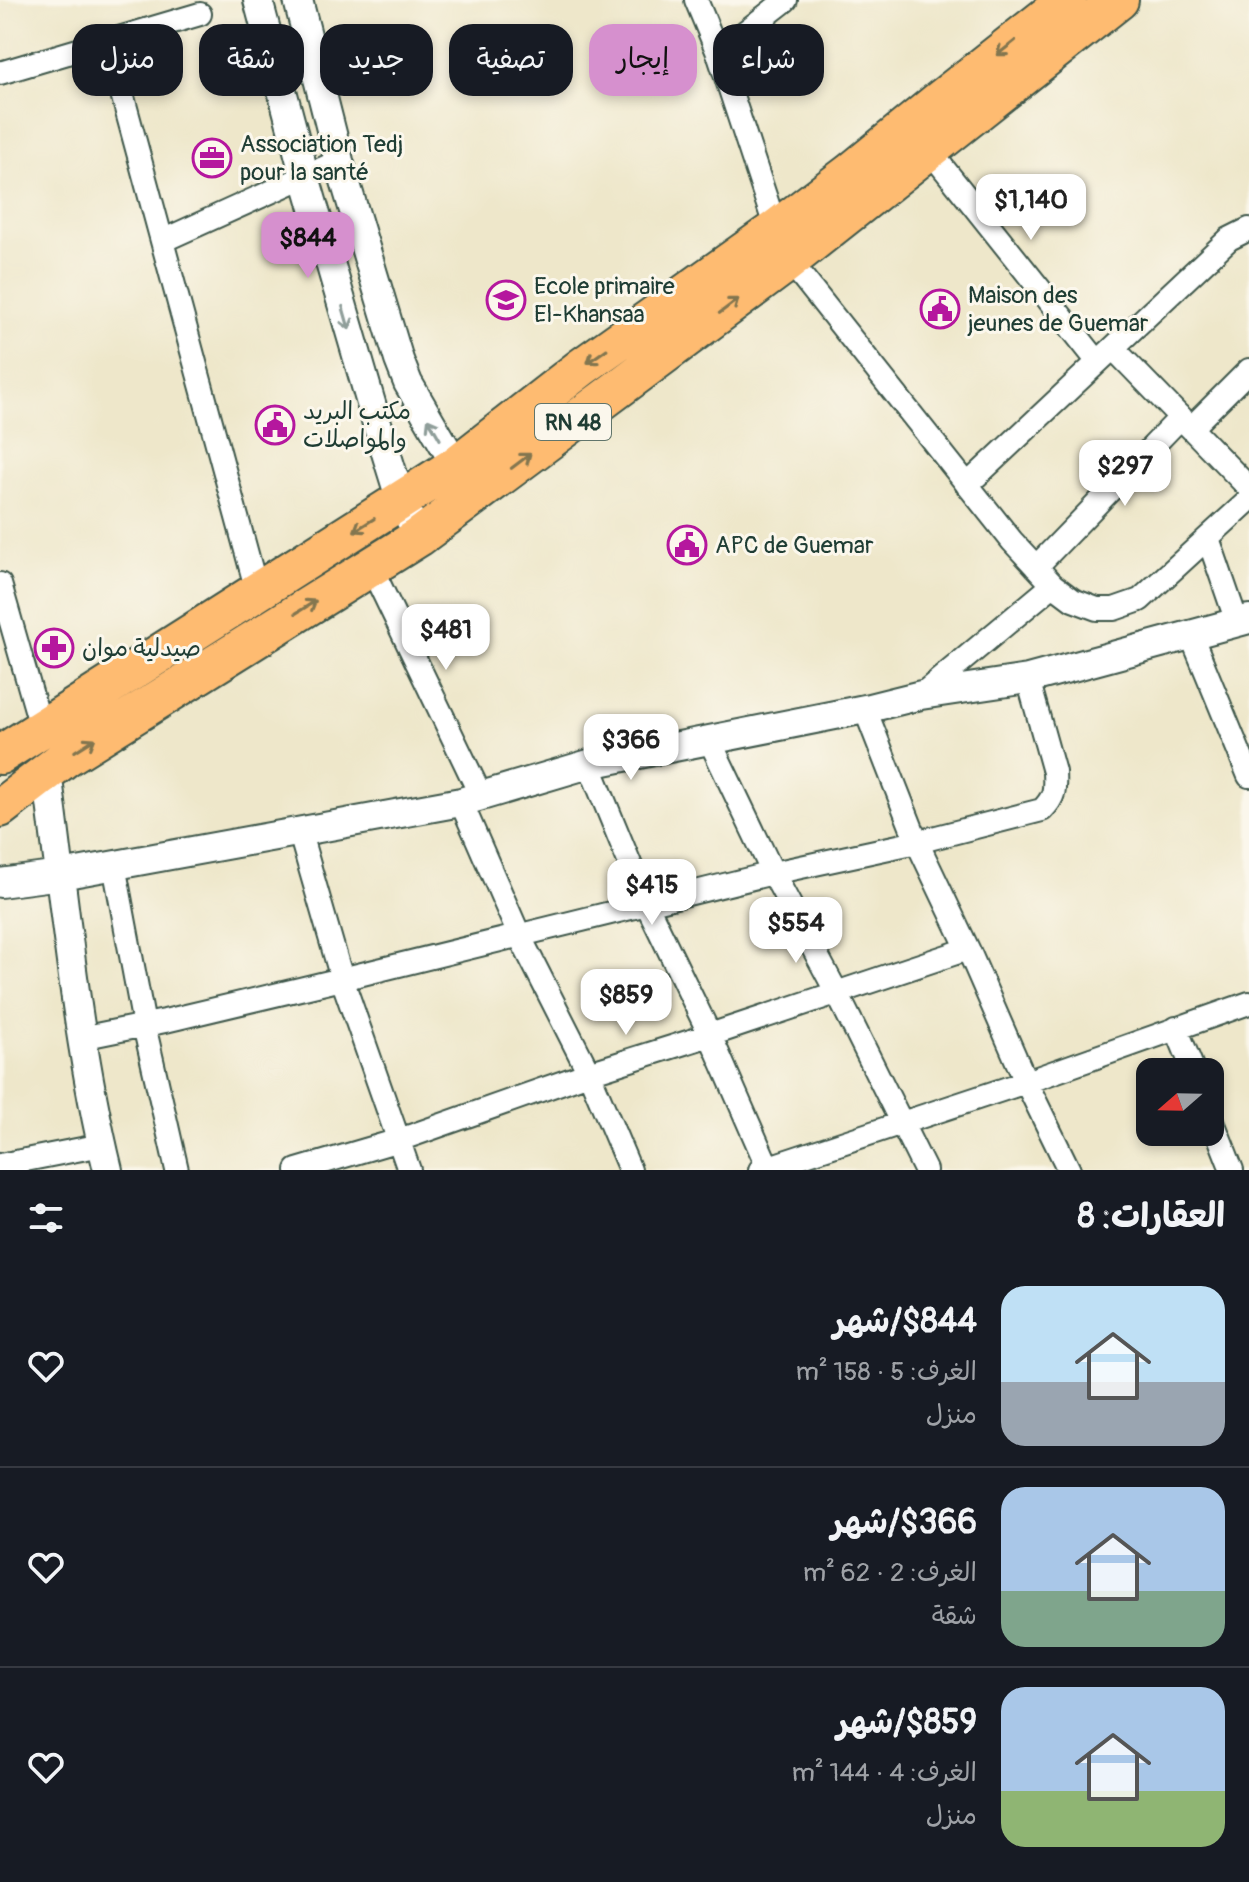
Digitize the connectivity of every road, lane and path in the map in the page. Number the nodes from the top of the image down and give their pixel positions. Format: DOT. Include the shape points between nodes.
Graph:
graph roads {
  1 [pos="258,0"];
  2 [pos="298,0"];
  3 [pos="696,0"];
  4 [pos="786,0"];
  5 [pos="1067,0"];
  6 [pos="1119,0"];
  7 [pos="200,14"];
  8 [pos="167,24"];
  9 [pos="755,24"];
  10 [pos="713,41"];
  11 [pos="72,52"];
  12 [pos="0,73"];
  13 [pos="123,96"];
  14 [pos="733,96"];
  15 [pos="929,150"];
  16 [pos="339,161"];
  17 [pos="305,177"];
  18 [pos="1249,229"];
  19 [pos="162,241"];
  20 [pos="783,244"];
  21 [pos="1106,355"];
  22 [pos="399,360"];
  23 [pos="1249,370"];
  24 [pos="362,373"];
  25 [pos="1186,423"];
  26 [pos="465,481"];
  27 [pos="967,485"];
  28 [pos="1249,488"];
  29 [pos="1249,500"];
  30 [pos="401,501"];
  31 [pos="419,537"];
  32 [pos="1208,538"];
  33 [pos="371,567"];
  34 [pos="1036,567"];
  35 [pos="0,584"];
  36 [pos="1053,585"];
  37 [pos="257,591"];
  38 [pos="1243,621"];
  39 [pos="1191,635"];
  40 [pos="1028,679"];
  41 [pos="921,695"];
  42 [pos="865,709"];
  43 [pos="41,727"];
  44 [pos="709,739"];
  45 [pos="0,755"];
  46 [pos="589,764"];
  47 [pos="47,772"];
  48 [pos="1249,776"];
  49 [pos="471,799"];
  50 [pos="0,808"];
  51 [pos="299,830"];
  52 [pos="917,842"];
  53 [pos="114,865"];
  54 [pos="773,873"];
  55 [pos="61,875"];
  56 [pos="0,883"];
  57 [pos="647,905"];
  58 [pos="519,935"];
  59 [pos="968,949"];
  60 [pos="342,979"];
  61 [pos="837,993"];
  62 [pos="1249,1003"];
  63 [pos="144,1025"];
  64 [pos="1176,1028"];
  65 [pos="710,1035"];
  66 [pos="81,1038"];
  67 [pos="1188,1058"];
  68 [pos="589,1073"];
  69 [pos="1026,1082"];
  70 [pos="902,1123"];
  71 [pos="399,1140"];
  72 [pos="1223,1146"];
  73 [pos="105,1158"];
  74 [pos="0,1165"];
  75 [pos="766,1169"];
  76 [pos="177,1170"];
  77 [pos="297,1170"];
  78 [pos="409,1170"];
  79 [pos="630,1170"];
  80 [pos="925,1170"];
  81 [pos="1069,1170"];
  82 [pos="1232,1170"];
  1 -- 17 [label="street"];
  2 -- 16 [label="street"];
  3 -- 10 [label="street"];
  4 -- 9 [label="street"];
  5 -- 20 [label="highway, RN 48, one-way" via="850,173"];
  6 -- 15 [label="highway, RN 48"];
  7 -- 8 [label="street"];
  11 -- 12 [label="street"];
  13 -- 19 [label="street"];
  14 -- 20 [label="street"];
  15 -- 20 [label="highway, RN 48"];
  15 -- 21 [label="street"];
  16 -- 17 [label="street"];
  16 -- 22 [label="street"];
  17 -- 19 [label="street"];
  17 -- 24 [label="street, one-way"];
  18 -- 21 [label="street" via="1229,239"];
  19 -- 37 [label="street"];
  20 -- 26 [label="highway, RN 48" via="582,367"];
  20 -- 27 [label="street"];
  21 -- 25 [label="street"];
  21 -- 27 [label="street"];
  22 -- 24 [label="street"];
  26 -- 22 [label="street, one-way"];
  23 -- 25 [label="street"];
  24 -- 30 [label="street"];
  25 -- 28 [label="street"];
  25 -- 34 [label="street"];
  26 -- 30 [label="highway, RN 48"];
  26 -- 31 [label="highway, RN 48"];
  27 -- 34 [label="street"];
  29 -- 32 [label="street"];
  30 -- 31 [label="street"];
  30 -- 37 [label="highway, RN 48, one-way"];
  31 -- 33 [label="highway, RN 48"];
  32 -- 36 [label="street" via="1140,600 1114,609 1086,606"];
  32 -- 38 [label="street"];
  47 -- 33 [label="highway, RN 48, one-way"];
  33 -- 49 [label="street"];
  34 -- 36 [label="street"];
  35 -- 43 [label="street"];
  36 -- 41 [label="street"];
  37 -- 43 [label="highway, RN 48"];
  38 -- 39 [label="street"];
  39 -- 40 [label="street"];
  39 -- 48 [label="street"];
  40 -- 41 [label="street"];
  40 -- 52 [label="street" via="1054,772 1052,800 1042,810"];
  41 -- 42 [label="street"];
  42 -- 44 [label="street"];
  42 -- 52 [label="street"];
  43 -- 45 [label="highway, RN 48"];
  44 -- 46 [label="street"];
  44 -- 54 [label="street"];
  46 -- 49 [label="street"];
  46 -- 57 [label="street"];
  47 -- 50 [label="highway, RN 48"];
  47 -- 55 [label="street"];
  49 -- 51 [label="street"];
  49 -- 58 [label="street"];
  51 -- 53 [label="street"];
  51 -- 60 [label="street"];
  52 -- 54 [label="street"];
  52 -- 59 [label="street"];
  53 -- 55 [label="street"];
  53 -- 63 [label="street"];
  54 -- 57 [label="street"];
  54 -- 61 [label="street"];
  55 -- 56 [label="street"];
  55 -- 66 [label="street"];
  57 -- 58 [label="street"];
  57 -- 65 [label="street"];
  58 -- 60 [label="street"];
  58 -- 68 [label="street"];
  59 -- 61 [label="street"];
  59 -- 69 [label="street"];
  60 -- 63 [label="street"];
  60 -- 71 [label="street"];
  61 -- 65 [label="street"];
  61 -- 70 [label="street"];
  62 -- 64 [label="street"];
  63 -- 66 [label="street"];
  63 -- 76 [label="street"];
  64 -- 67 [label="street"];
  64 -- 69 [label="street"];
  65 -- 68 [label="street"];
  65 -- 75 [label="street"];
  66 -- 73 [label="street"];
  68 -- 71 [label="street"];
  68 -- 79 [label="street"];
  69 -- 70 [label="street"];
  69 -- 81 [label="street"];
  70 -- 75 [label="street"];
  70 -- 80 [label="street"];
  71 -- 77 [label="street"];
  71 -- 78 [label="street"];
  72 -- 82 [label="street"];
  73 -- 74 [label="street"];
}
